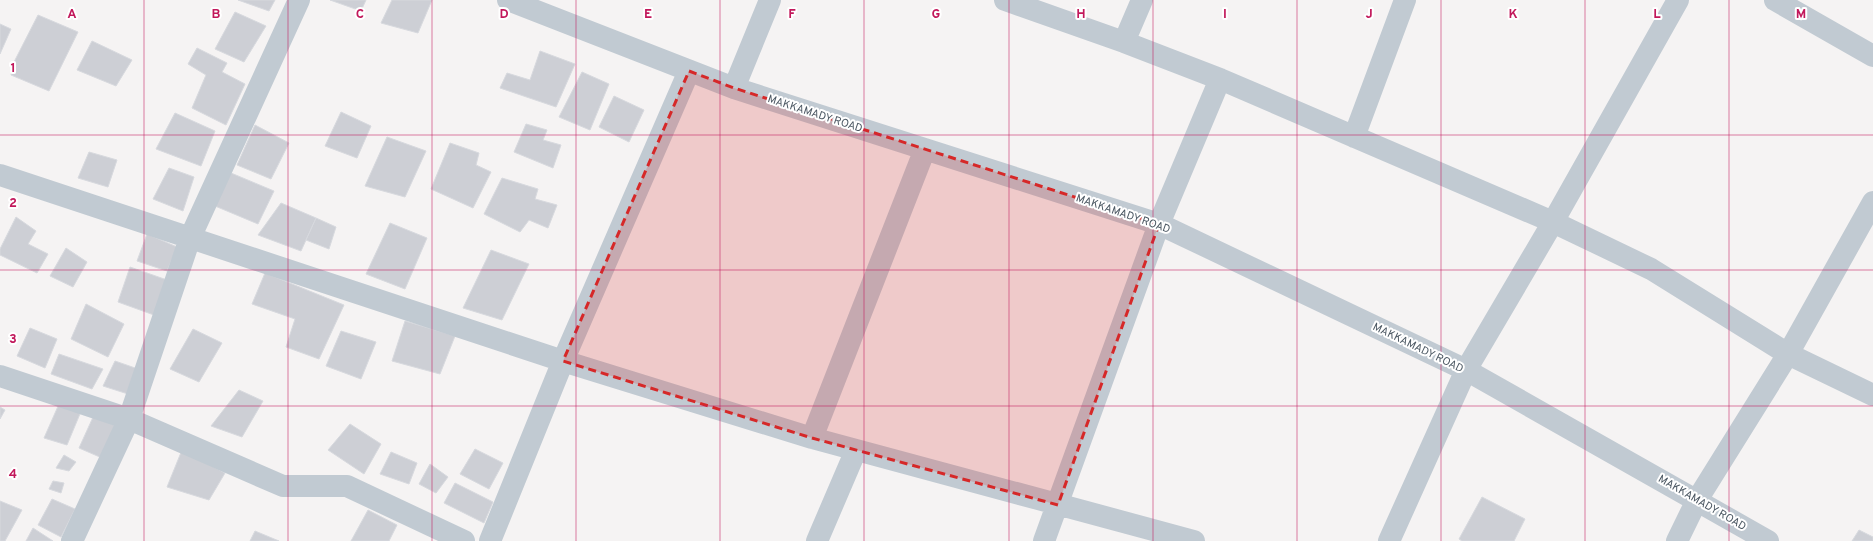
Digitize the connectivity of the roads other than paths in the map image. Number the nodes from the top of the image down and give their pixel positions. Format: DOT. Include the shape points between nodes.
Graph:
graph roads {
  1 [pos="299,0"];
  2 [pos="508,0"];
  3 [pos="770,0"];
  4 [pos="1006,0"];
  5 [pos="1142,0"];
  6 [pos="1405,0"];
  7 [pos="1678,0"];
  8 [pos="1775,0"];
  9 [pos="1124,42"];
  10 [pos="1873,56"];
  11 [pos="689,71"];
  12 [pos="1220,79"];
  13 [pos="734,88"];
  14 [pos="1354,137"];
  15 [pos="925,149"];
  16 [pos="0,175"];
  17 [pos="1873,202"];
  18 [pos="1553,222"];
  19 [pos="1159,224"];
  20 [pos="190,238"];
  21 [pos="1788,354"];
  22 [pos="563,361"];
  23 [pos="1466,370"];
  24 [pos="0,376"];
  25 [pos="1873,395"];
  26 [pos="129,419"];
  27 [pos="812,438"];
  28 [pos="856,450"];
  29 [pos="1697,500"];
  30 [pos="1058,504"];
  31 [pos="72,541"];
  32 [pos="464,541"];
  33 [pos="490,541"];
  34 [pos="817,541"];
  35 [pos="1044,541"];
  36 [pos="1194,541"];
  37 [pos="1389,541"];
  38 [pos="1676,541"];
  39 [pos="1768,541"];
  1 -- 20 [label="street"];
  2 -- 11 [label="street, MAKKAMADY ROAD"];
  3 -- 13 [label="street"];
  4 -- 9 [label="street"];
  5 -- 9 [label="street"];
  6 -- 14 [label="street"];
  7 -- 18 [label="street"];
  8 -- 10 [label="street"];
  9 -- 12 [label="street"];
  11 -- 13 [label="street, MAKKAMADY ROAD"];
  11 -- 22 [label="street"];
  12 -- 14 [label="street"];
  12 -- 19 [label="street"];
  13 -- 15 [label="street, MAKKAMADY ROAD"];
  14 -- 18 [label="street"];
  15 -- 19 [label="street, MAKKAMADY ROAD"];
  15 -- 27 [label="street"];
  16 -- 20 [label="street"];
  17 -- 21 [label="street"];
  18 -- 21 [label="street" via="1651,269"];
  18 -- 23 [label="street"];
  19 -- 23 [label="street, MAKKAMADY ROAD"];
  19 -- 30 [label="street"];
  20 -- 22 [label="street"];
  20 -- 26 [label="street"];
  21 -- 25 [label="street"];
  21 -- 29 [label="street"];
  22 -- 27 [label="street"];
  22 -- 33 [label="street"];
  23 -- 29 [label="street, MAKKAMADY ROAD"];
  23 -- 37 [label="street"];
  24 -- 26 [label="street"];
  26 -- 31 [label="street"];
  26 -- 32 [label="street" via="283,486 347,486"];
  27 -- 28 [label="street"];
  28 -- 30 [label="street"];
  28 -- 34 [label="street"];
  29 -- 38 [label="street"];
  29 -- 39 [label="street, MAKKAMADY ROAD"];
  30 -- 35 [label="street"];
  30 -- 36 [label="street"];
}
